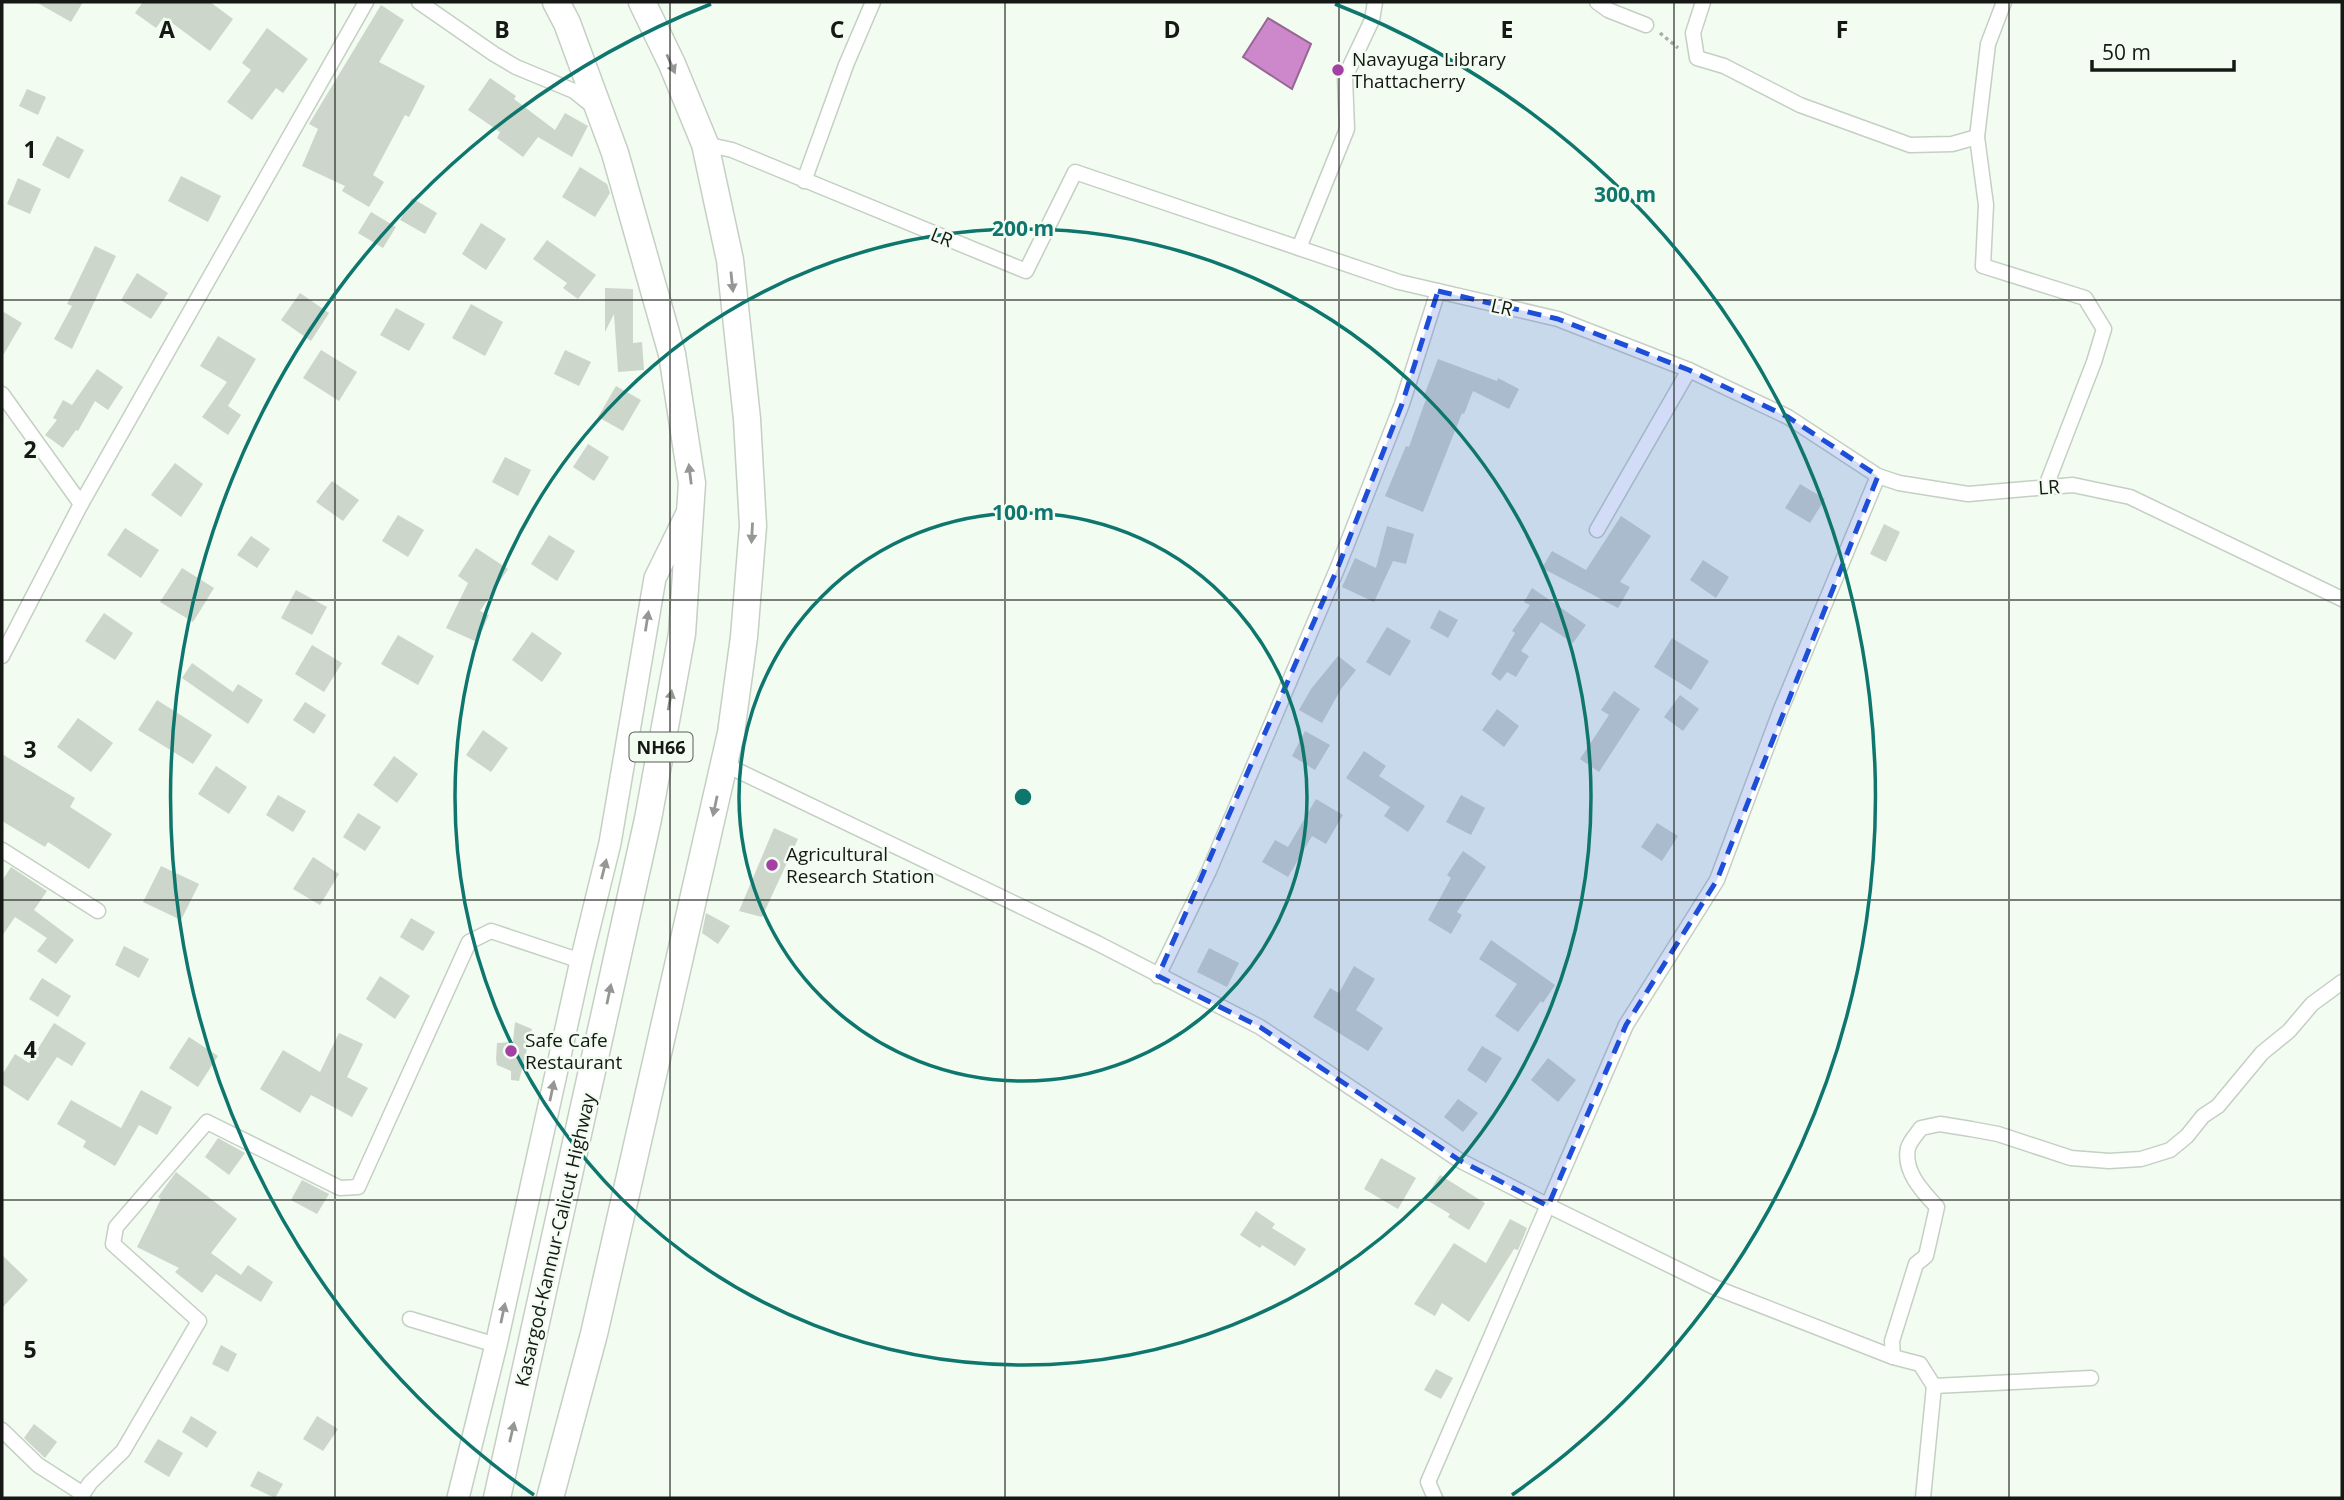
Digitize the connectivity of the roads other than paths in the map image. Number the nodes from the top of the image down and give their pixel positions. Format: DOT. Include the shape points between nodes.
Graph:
graph roads {
  1 [pos="366,2"];
  2 [pos="419,2"];
  3 [pos="556,2"];
  4 [pos="642,2"];
  5 [pos="873,2"];
  6 [pos="1375,2"];
  7 [pos="1597,2"];
  8 [pos="1703,2"];
  9 [pos="2004,2"];
  10 [pos="1646,25"];
  11 [pos="600,112"];
  12 [pos="1977,137"];
  13 [pos="705,144"];
  14 [pos="804,181"];
  15 [pos="1299,248"];
  16 [pos="1438,292"];
  17 [pos="1689,370"];
  18 [pos="2,394"];
  19 [pos="1878,476"];
  20 [pos="2046,486"];
  21 [pos="81,504"];
  22 [pos="691,505"];
  23 [pos="1597,530"];
  24 [pos="2342,599"];
  25 [pos="2,656"];
  26 [pos="724,764"];
  27 [pos="2,850"];
  28 [pos="98,912"];
  29 [pos="581,961"];
  30 [pos="1158,975"];
  31 [pos="2342,982"];
  32 [pos="1548,1206"];
  33 [pos="410,1319"];
  34 [pos="496,1345"];
  35 [pos="1893,1357"];
  36 [pos="2091,1378"];
  37 [pos="1934,1386"];
  38 [pos="2,1430"];
  39 [pos="81,1496"];
  40 [pos="458,1498"];
  41 [pos="497,1498"];
  42 [pos="550,1498"];
  43 [pos="1434,1498"];
  44 [pos="1923,1498"];
  1 -- 21 [label="street"];
  2 -- 11 [label="street" via="494,54 574,91"];
  3 -- 11 [label="highway, Kasargod-Kannur-Calicut Highway / NH66"];
  4 -- 13 [label="highway, one-way"];
  5 -- 14 [label="street"];
  6 -- 15 [label="street" via="1372,20 1345,77 1347,129"];
  7 -- 10 [label="street"];
  8 -- 12 [label="street" via="1693,33 1697,58 1724,66 1800,104 1910,145 1952,144"];
  9 -- 12 [label="street" via="1988,44"];
  22 -- 11 [label="highway, Kasargod-Kannur-Calicut Highway / NH66, one-way" via="692,483 672,354"];
  12 -- 20 [label="street" via="1986,205 1983,265 2085,298 2104,329"];
  13 -- 14 [label="street, LR" via="732,150"];
  13 -- 26 [label="highway, one-way" via="730,260 753,526 744,637"];
  14 -- 15 [label="street, LR" via="1026,271 1075,172"];
  15 -- 16 [label="street, LR"];
  16 -- 17 [label="street, LR" via="1558,319"];
  16 -- 30 [label="street" via="1402,404 1338,567 1209,871"];
  17 -- 19 [label="street, LR" via="1788,417"];
  17 -- 23 [label="street"];
  18 -- 21 [label="street"];
  19 -- 20 [label="street, LR" via="1968,494"];
  19 -- 32 [label="street" via="1781,709 1717,880 1626,1025"];
  20 -- 24 [label="street, LR" via="2073,485 2130,497"];
  21 -- 25 [label="street"];
  29 -- 22 [label="street, one-way" via="610,843 655,578"];
  41 -- 22 [label="highway, Kasargod-Kannur-Calicut Highway / NH66, one-way" via="648,819 682,634"];
  26 -- 30 [label="street"];
  26 -- 42 [label="highway, one-way" via="600,1308"];
  27 -- 28 [label="street"];
  34 -- 29 [label="street, one-way"];
  29 -- 39 [label="street" via="491,931 469,942 358,1186 340,1188 207,1122 116,1227 113,1244 198,1321 123,1451"];
  30 -- 32 [label="street" via="1260,1027 1459,1160"];
  31 -- 35 [label="street" via="2262,1052 2218,1106 2170,1150 2141,1159 2071,1158 1998,1134 1941,1124 1921,1128 1908,1146 1908,1168 1937,1207 1926,1256 1916,1264 1892,1340"];
  32 -- 35 [label="street" via="1714,1287"];
  32 -- 43 [label="street" via="1428,1482"];
  33 -- 34 [label="street"];
  34 -- 40 [label="street"];
  35 -- 37 [label="street" via="1920,1364"];
  36 -- 37 [label="street"];
  37 -- 44 [label="street"];
  38 -- 39 [label="street" via="38,1465"];
}
